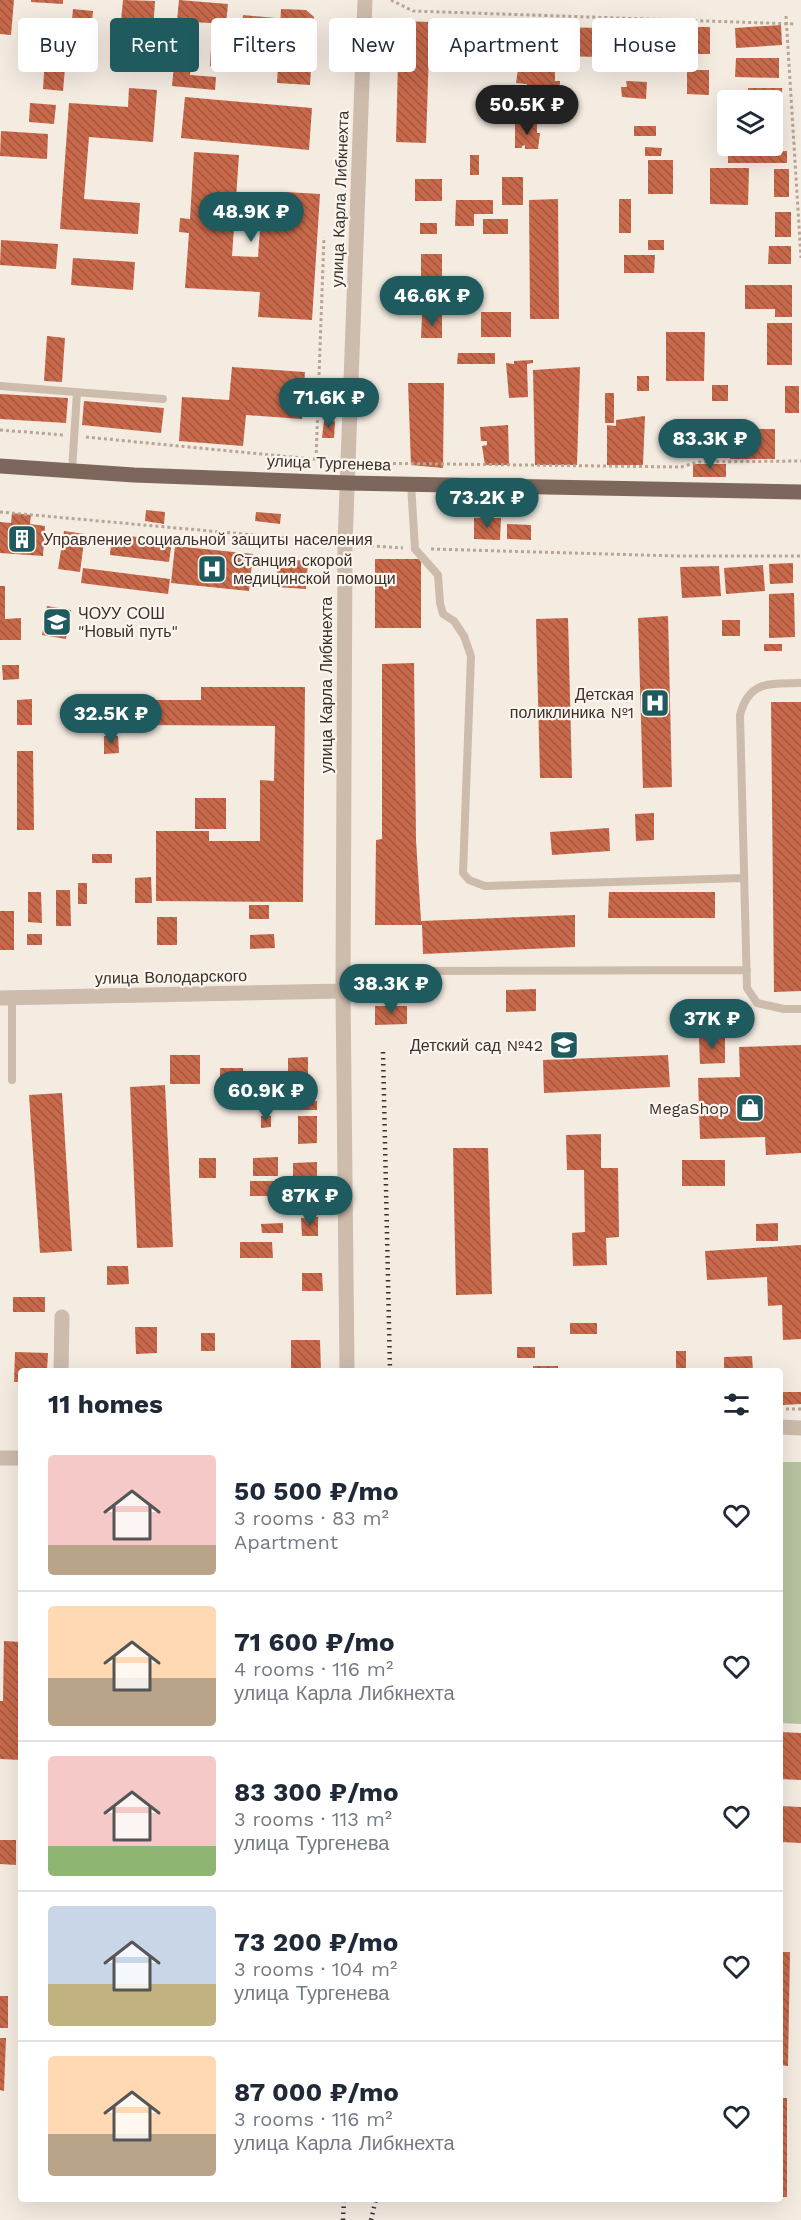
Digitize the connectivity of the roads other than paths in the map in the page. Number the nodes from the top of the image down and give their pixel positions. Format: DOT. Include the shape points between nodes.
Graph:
graph roads {
  1 [pos="365,0"];
  2 [pos="0,386"];
  3 [pos="77,392"];
  4 [pos="163,399"];
  5 [pos="0,466"];
  6 [pos="72,471"];
  7 [pos="348,483"];
  8 [pos="411,484"];
  9 [pos="801,492"];
  10 [pos="801,683"];
  11 [pos="744,878"];
  12 [pos="747,970"];
  13 [pos="422,971"];
  14 [pos="343,991"];
  15 [pos="6,998"];
  16 [pos="801,1009"];
  17 [pos="12,1080"];
  18 [pos="62,1317"];
  19 [pos="61,1368"];
  20 [pos="347,1368"];
  21 [pos="783,1427"];
  22 [pos="801,1428"];
  23 [pos="0,1458"];
  24 [pos="18,1458"];
  1 -- 7 [label="street, улица Карла Либкнехта"];
  2 -- 3 [label="lane"];
  3 -- 4 [label="lane"];
  3 -- 6 [label="lane"];
  5 -- 6 [label="main road, улица Тургенева"];
  6 -- 7 [label="main road, улица Тургенева"];
  7 -- 8 [label="main road, улица Тургенева"];
  7 -- 14 [label="street, улица Карла Либкнехта"];
  8 -- 9 [label="main road, улица Тургенева"];
  8 -- 11 [label="lane" via="415,549 438,575 443,614 454,621 471,656 463,873 485,886"];
  10 -- 11 [label="lane" via="772,684 754,690 744,699 740,715"];
  11 -- 12 [label="lane"];
  12 -- 13 [label="lane"];
  12 -- 16 [label="lane" via="747,988 757,1002"];
  14 -- 15 [label="street, улица Володарского"];
  14 -- 20 [label="street, улица Карла Либкнехта"];
  15 -- 17 [label="lane"];
  18 -- 19 [label="street"];
  21 -- 22 [label="street"];
  23 -- 24 [label="street"];
}
